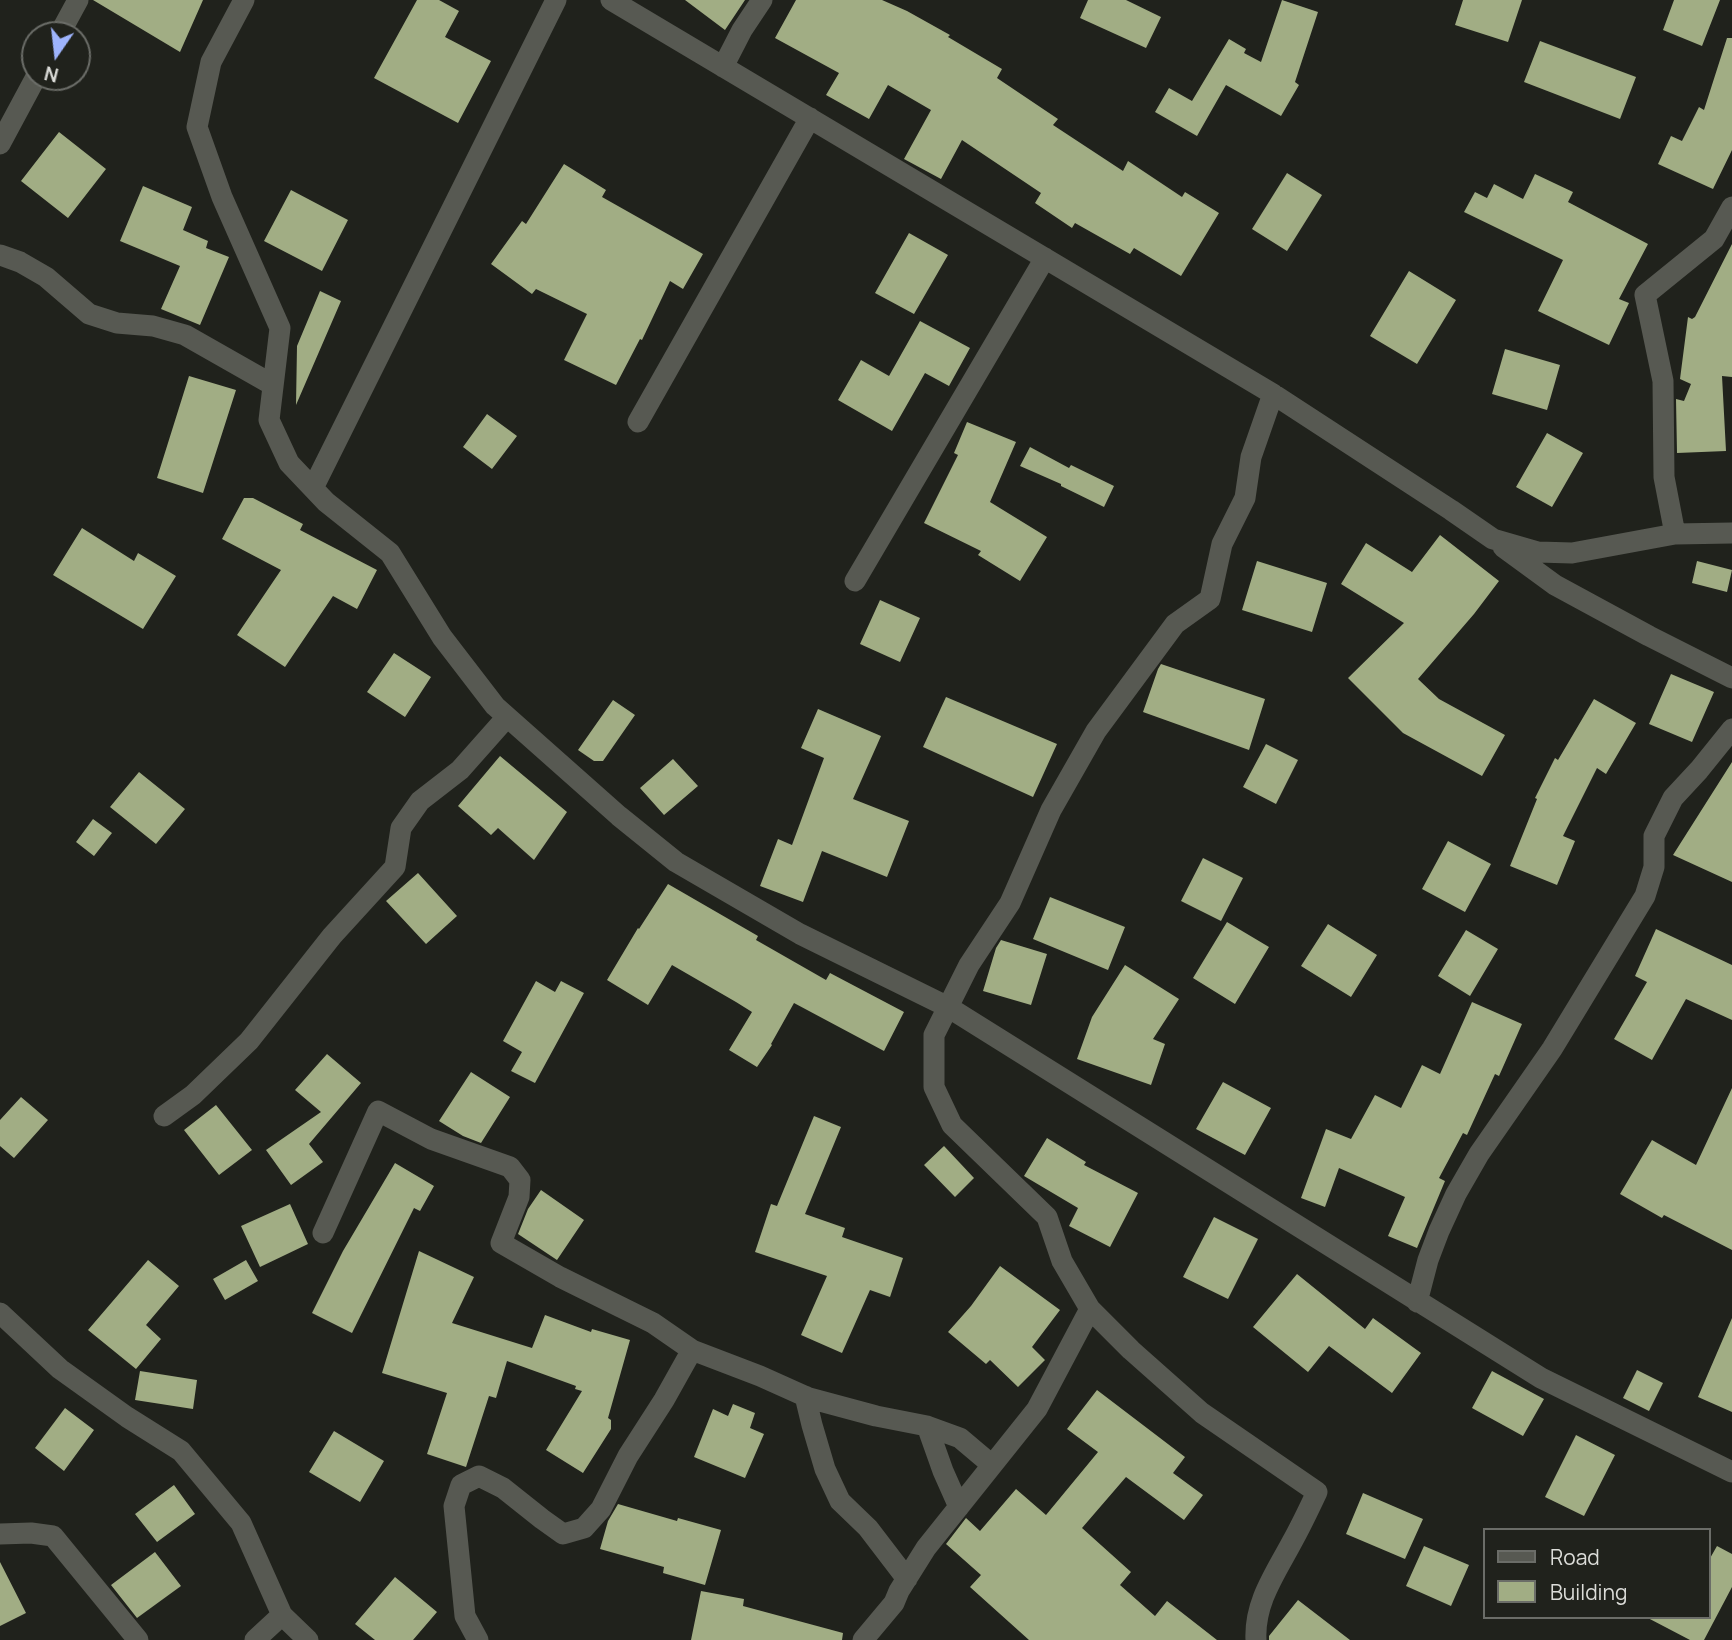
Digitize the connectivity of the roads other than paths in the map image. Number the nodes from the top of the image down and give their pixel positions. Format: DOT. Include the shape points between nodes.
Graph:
graph roads {
  1 [pos="78,0"];
  2 [pos="244,0"];
  3 [pos="556,0"];
  4 [pos="611,0"];
  5 [pos="762,0"];
  6 [pos="67,21"];
  7 [pos="723,67"];
  8 [pos="28,91"];
  9 [pos="810,118"];
  10 [pos="0,144"];
  11 [pos="1732,207"];
  12 [pos="0,256"];
  13 [pos="1045,258"];
  14 [pos="273,385"];
  15 [pos="1273,394"];
  16 [pos="638,422"];
  17 [pos="313,488"];
  18 [pos="1732,533"];
  19 [pos="1675,534"];
  20 [pos="1493,539"];
  21 [pos="855,581"];
  22 [pos="1732,678"];
  23 [pos="507,717"];
  24 [pos="1732,729"];
  25 [pos="948,1007"];
  26 [pos="164,1116"];
  27 [pos="323,1233"];
  28 [pos="1418,1302"];
  29 [pos="1090,1309"];
  30 [pos="0,1313"];
  31 [pos="692,1350"];
  32 [pos="805,1396"];
  33 [pos="927,1426"];
  34 [pos="992,1465"];
  35 [pos="1732,1472"];
  36 [pos="959,1507"];
  37 [pos="0,1534"];
  38 [pos="907,1579"];
  39 [pos="282,1615"];
  40 [pos="138,1640"];
  41 [pos="256,1640"];
  42 [pos="308,1640"];
  43 [pos="478,1640"];
  44 [pos="863,1640"];
  45 [pos="1256,1640"];
  1 -- 6 [label="street"];
  2 -- 14 [label="street" via="211,62 197,127 222,197 280,328"];
  3 -- 17 [label="street"];
  4 -- 7 [label="street"];
  5 -- 7 [label="street"];
  7 -- 9 [label="street"];
  8 -- 10 [label="street"];
  9 -- 13 [label="street"];
  9 -- 16 [label="street"];
  11 -- 19 [label="street" via="1714,239 1646,295 1663,381 1664,477"];
  12 -- 14 [label="street" via="46,277 89,314 185,334"];
  13 -- 15 [label="street"];
  13 -- 21 [label="street"];
  14 -- 17 [label="street" via="269,420 289,463"];
  15 -- 20 [label="street"];
  15 -- 25 [label="street" via="1251,457 1245,498 1222,544 1210,599 1175,624 1096,731 1051,810 1010,902"];
  17 -- 23 [label="street" via="390,554 442,637"];
  18 -- 19 [label="street"];
  19 -- 20 [label="street" via="1572,553 1538,552"];
  20 -- 22 [label="street" via="1555,585"];
  23 -- 25 [label="street" via="677,862 800,934"];
  23 -- 26 [label="street" via="460,770 420,801 401,828 395,867 332,936 249,1041"];
  24 -- 28 [label="street" via="1674,798 1654,836 1654,867 1645,896 1456,1194 1432,1250"];
  25 -- 28 [label="street"];
  25 -- 29 [label="street" via="934,1035 934,1087 947,1116 1047,1217 1062,1261"];
  27 -- 31 [label="street" via="378,1111 431,1139 510,1167 520,1180 519,1197 501,1243 653,1322"];
  28 -- 35 [label="street" via="1541,1378"];
  29 -- 34 [label="street" via="1037,1409"];
  29 -- 45 [label="street" via="1202,1413 1317,1492 1270,1580 1260,1605"];
  30 -- 39 [label="street" via="60,1369 181,1451 242,1523"];
  31 -- 32 [label="street"];
  31 -- 43 [label="street" via="601,1508 584,1528 563,1534 503,1488 479,1476 461,1485 454,1506 465,1616"];
  32 -- 33 [label="street"];
  32 -- 38 [label="street" via="825,1469 840,1501 868,1528"];
  33 -- 34 [label="street" via="960,1438"];
  33 -- 36 [label="street"];
  34 -- 36 [label="street"];
  36 -- 38 [label="street"];
  37 -- 40 [label="street" via="53,1536"];
  38 -- 44 [label="street"];
  39 -- 41 [label="street"];
  39 -- 42 [label="street"];
}
